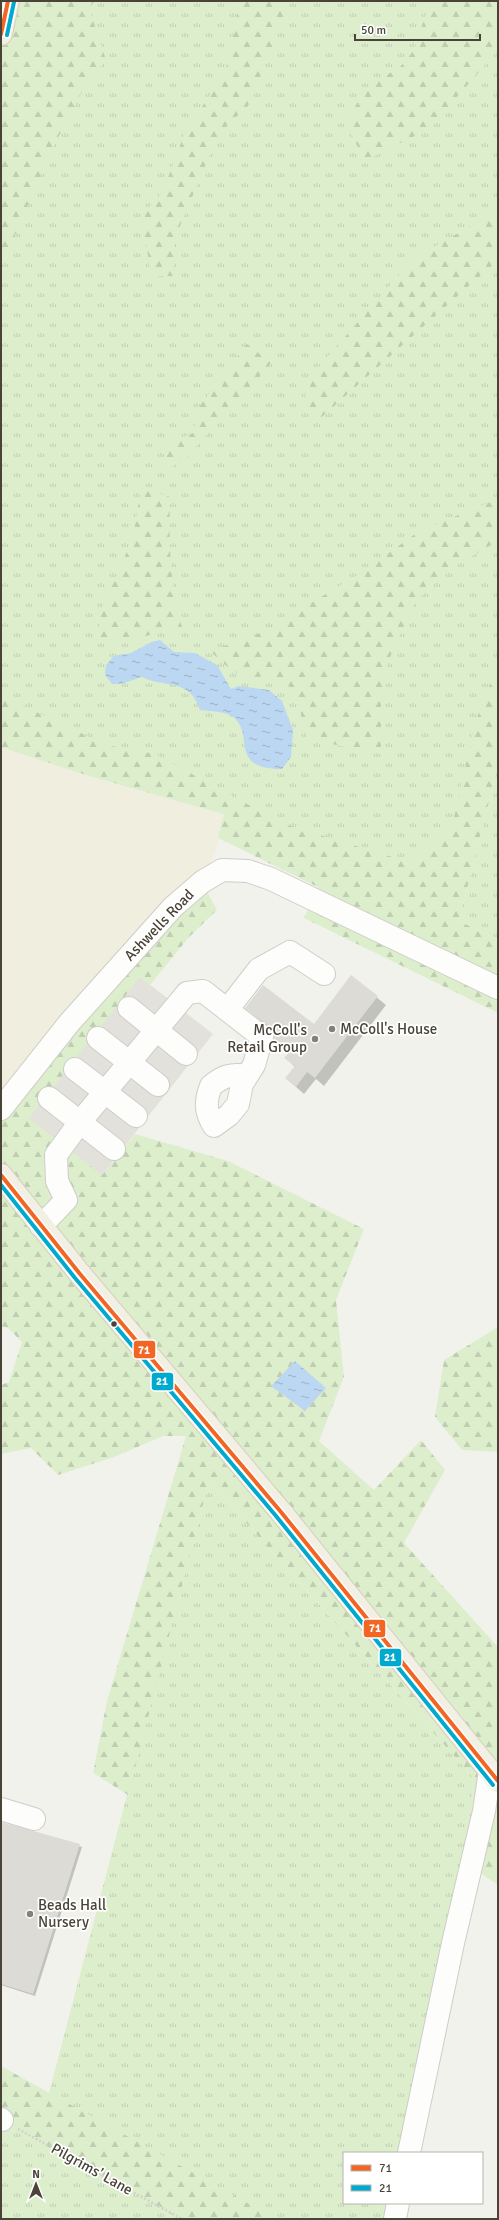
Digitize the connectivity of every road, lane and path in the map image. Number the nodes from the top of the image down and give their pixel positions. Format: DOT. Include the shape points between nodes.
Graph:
graph roads {
  1 [pos="324,974"];
  2 [pos="498,988"];
  3 [pos="129,1008"];
  4 [pos="227,1010"];
  5 [pos="158,1031"];
  6 [pos="98,1038"];
  7 [pos="186,1054"];
  8 [pos="130,1063"];
  9 [pos="75,1069"];
  10 [pos="247,1076"];
  11 [pos="158,1085"];
  12 [pos="106,1092"];
  13 [pos="49,1098"];
  14 [pos="1,1109"];
  15 [pos="136,1116"];
  16 [pos="80,1122"];
  17 [pos="114,1148"];
  18 [pos="1,1175"];
  19 [pos="41,1226"];
  20 [pos="494,1776"];
  21 [pos="1,1809"];
  22 [pos="34,1819"];
  23 [pos="1,2119"];
  24 [pos="409,2152"];
  25 [pos="398,2204"];
  26 [pos="182,2219"];
  27 [pos="395,2219"];
  1 -- 4 [label="street" via="290,952 259,969"];
  2 -- 14 [label="street, Ashwells Road" via="271,879 248,871 222,870 202,882 174,907 70,1022"];
  3 -- 5 [label="street"];
  4 -- 5 [label="street" via="203,991 187,993"];
  4 -- 10 [label="street" via="262,1037 254,1064"];
  5 -- 7 [label="street"];
  5 -- 8 [label="street"];
  6 -- 8 [label="street"];
  8 -- 11 [label="street"];
  8 -- 12 [label="street"];
  9 -- 12 [label="street"];
  12 -- 15 [label="street"];
  12 -- 16 [label="street"];
  13 -- 16 [label="street"];
  16 -- 17 [label="street"];
  16 -- 19 [label="street" via="56,1155 57,1181 66,1200"];
  18 -- 19 [label="main road"];
  19 -- 20 [label="main road" via="281,1512"];
  20 -- 24 [label="street" via="450,1957"];
  21 -- 22 [label="street"];
  23 -- 26 [label="path, Pilgrims' Lane"];
  25 -- 27 [label="street"];
}
